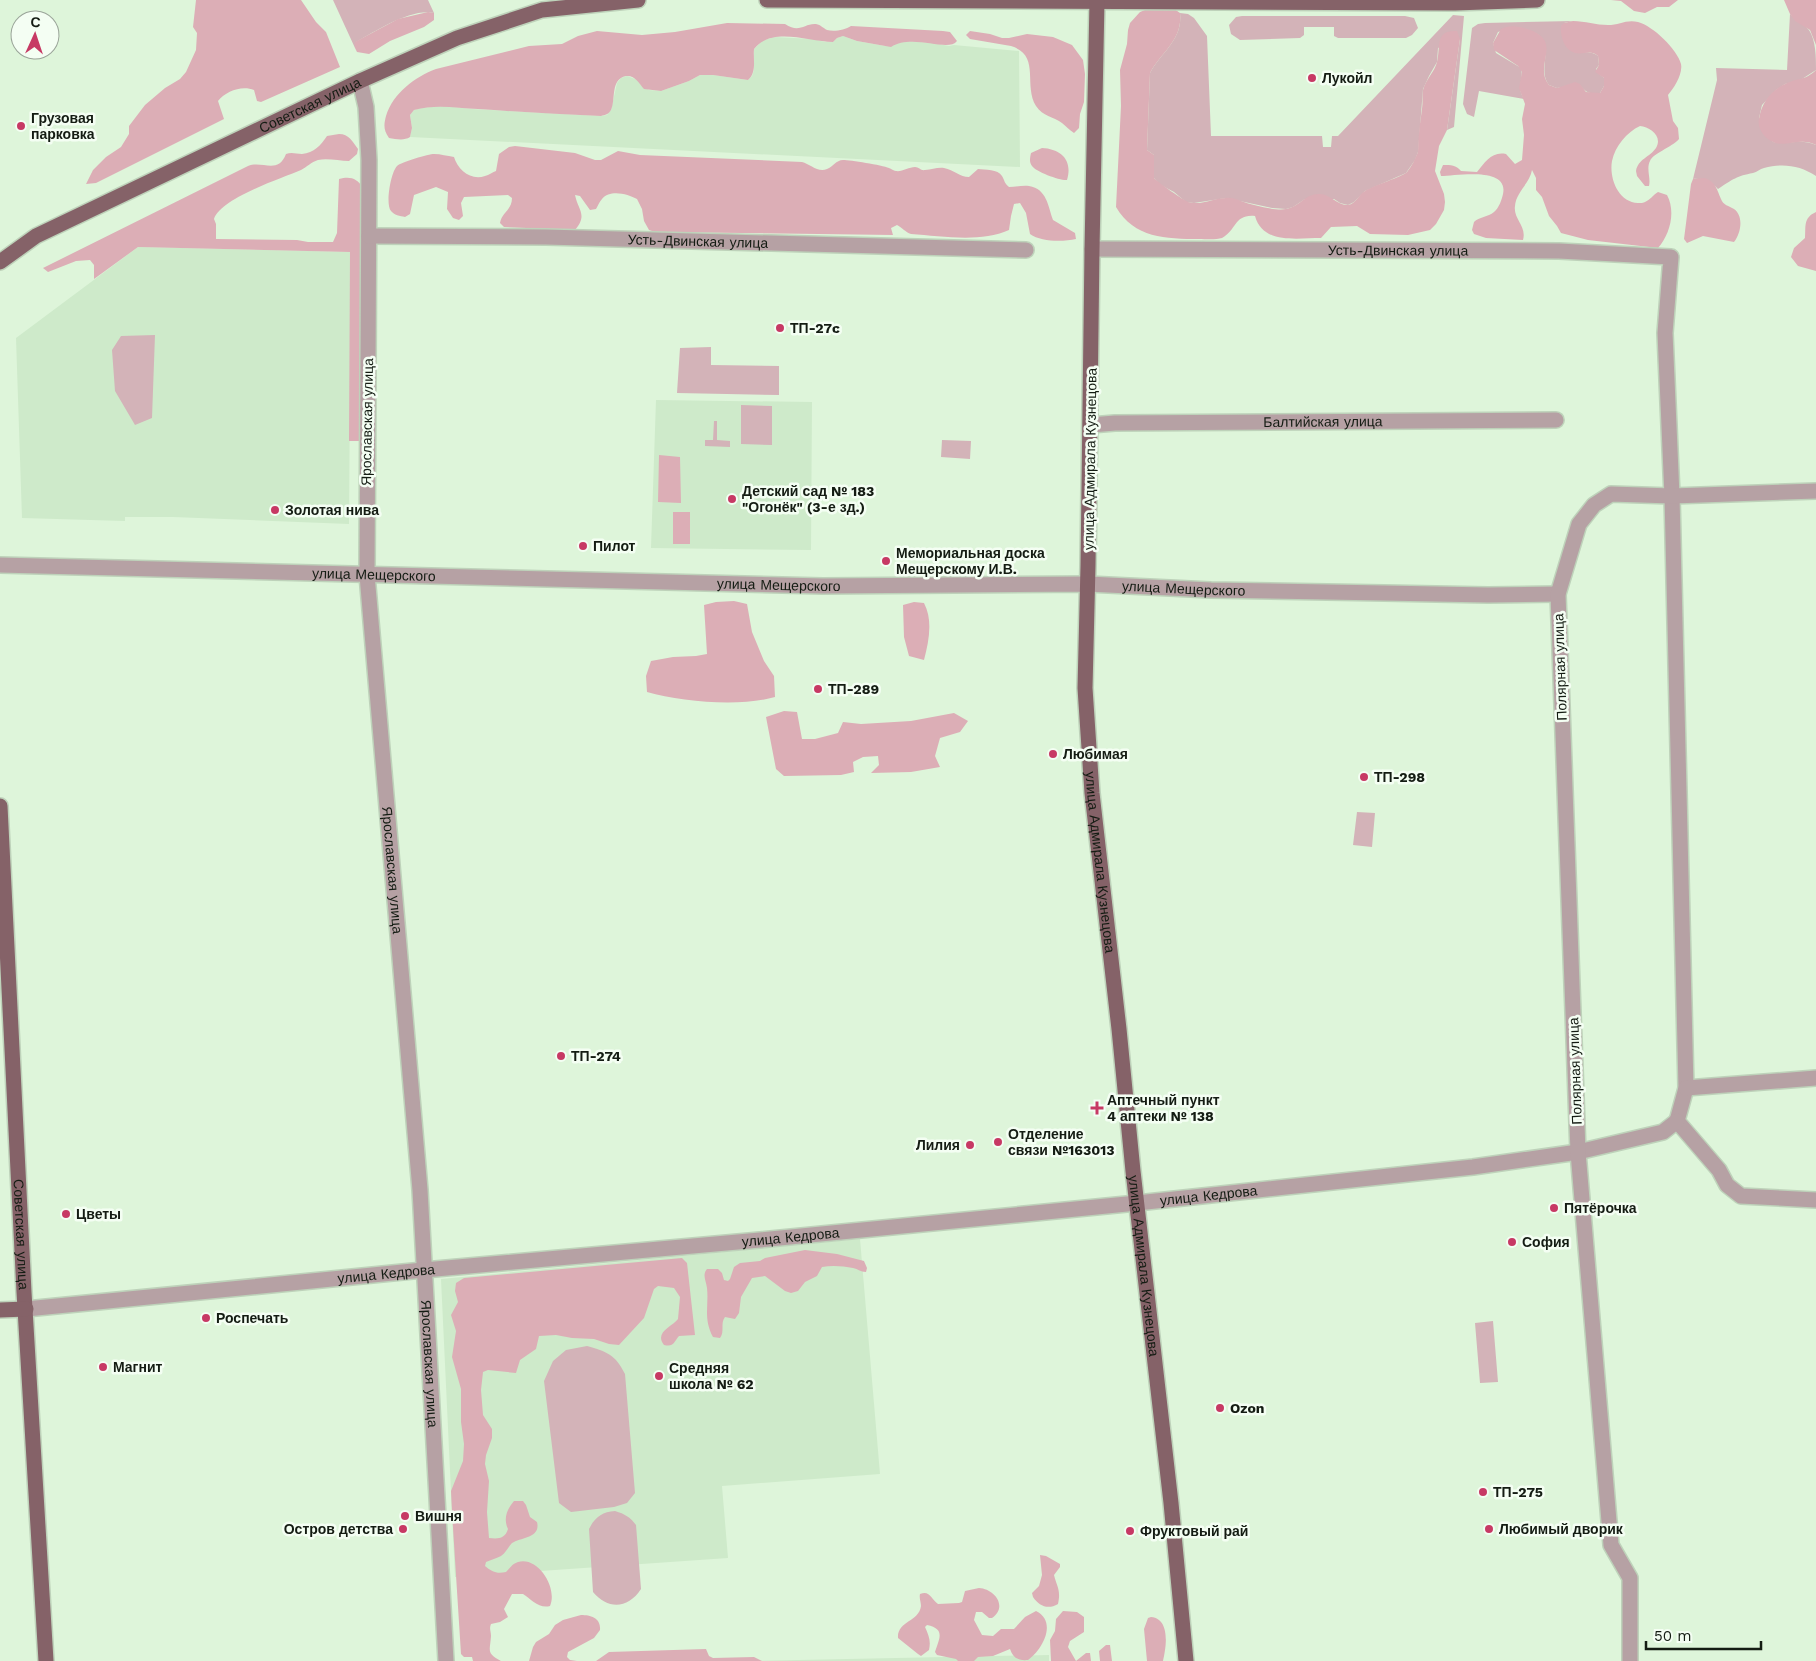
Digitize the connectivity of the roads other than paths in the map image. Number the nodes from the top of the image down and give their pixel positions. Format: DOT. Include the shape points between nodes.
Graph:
graph roads {
  1 [pos="638,0"];
  2 [pos="767,0"];
  3 [pos="1528,0"];
  4 [pos="1097,1"];
  5 [pos="360,81"];
  6 [pos="369,236"];
  7 [pos="1092,249"];
  8 [pos="1026,250"];
  9 [pos="0,262"];
  10 [pos="1556,420"];
  11 [pos="1091,425"];
  12 [pos="1816,491"];
  13 [pos="1672,496"];
  14 [pos="0,565"];
  15 [pos="367,575"];
  16 [pos="1088,584"];
  17 [pos="1558,594"];
  18 [pos="0,806"];
  19 [pos="1816,1078"];
  20 [pos="1686,1088"];
  21 [pos="1677,1121"];
  22 [pos="1578,1152"];
  23 [pos="1816,1200"];
  24 [pos="1137,1203"];
  25 [pos="425,1271"];
  26 [pos="26,1309"];
  27 [pos="0,1310"];
  28 [pos="46,1661"];
  29 [pos="446,1661"];
  30 [pos="1186,1661"];
  31 [pos="1630,1661"];
  1 -- 5 [label="main road, Советская улица" via="542,10 457,38"];
  2 -- 4 [label="main road"];
  3 -- 4 [label="main road" via="1455,3"];
  4 -- 7 [label="main road, улица Адмирала Кузнецова"];
  5 -- 6 [label="street, Ярославская улица" via="366,107"];
  5 -- 9 [label="main road, Советская улица" via="36,236"];
  6 -- 8 [label="street, Усть-Двинская улица" via="546,237"];
  6 -- 15 [label="street, Ярославская улица"];
  7 -- 11 [label="main road, улица Адмирала Кузнецова"];
  7 -- 13 [label="street, Усть-Двинская улица" via="1559,251 1671,257 1665,333"];
  10 -- 11 [label="street, Балтийская улица"];
  11 -- 16 [label="main road, улица Адмирала Кузнецова"];
  12 -- 13 [label="street"];
  13 -- 17 [label="street, Полярная улица" via="1611,494 1594,505 1579,524"];
  13 -- 20 [label="street"];
  14 -- 15 [label="street, улица Мещерского"];
  15 -- 16 [label="street, улица Мещерского" via="823,586"];
  15 -- 25 [label="street, Ярославская улица" via="416,1129"];
  16 -- 17 [label="street, улица Мещерского" via="1384,594"];
  16 -- 24 [label="main road, улица Адмирала Кузнецова" via="1085,688 1092,793"];
  17 -- 22 [label="street, Полярная улица"];
  18 -- 26 [label="main road, Советская улица"];
  19 -- 20 [label="street"];
  20 -- 21 [label="street"];
  21 -- 22 [label="street, улица Кедрова" via="1664,1132"];
  21 -- 23 [label="street" via="1727,1184 1741,1196"];
  22 -- 24 [label="street, улица Кедрова" via="1473,1167"];
  22 -- 31 [label="street, Полярная улица" via="1611,1545 1630,1578"];
  24 -- 25 [label="street, улица Кедрова"];
  24 -- 30 [label="main road, улица Адмирала Кузнецова"];
  25 -- 26 [label="street, улица Кедрова"];
  25 -- 29 [label="street, Ярославская улица"];
  26 -- 27 [label="main road, улица Кедрова"];
  26 -- 28 [label="main road, Советская улица"];
}
